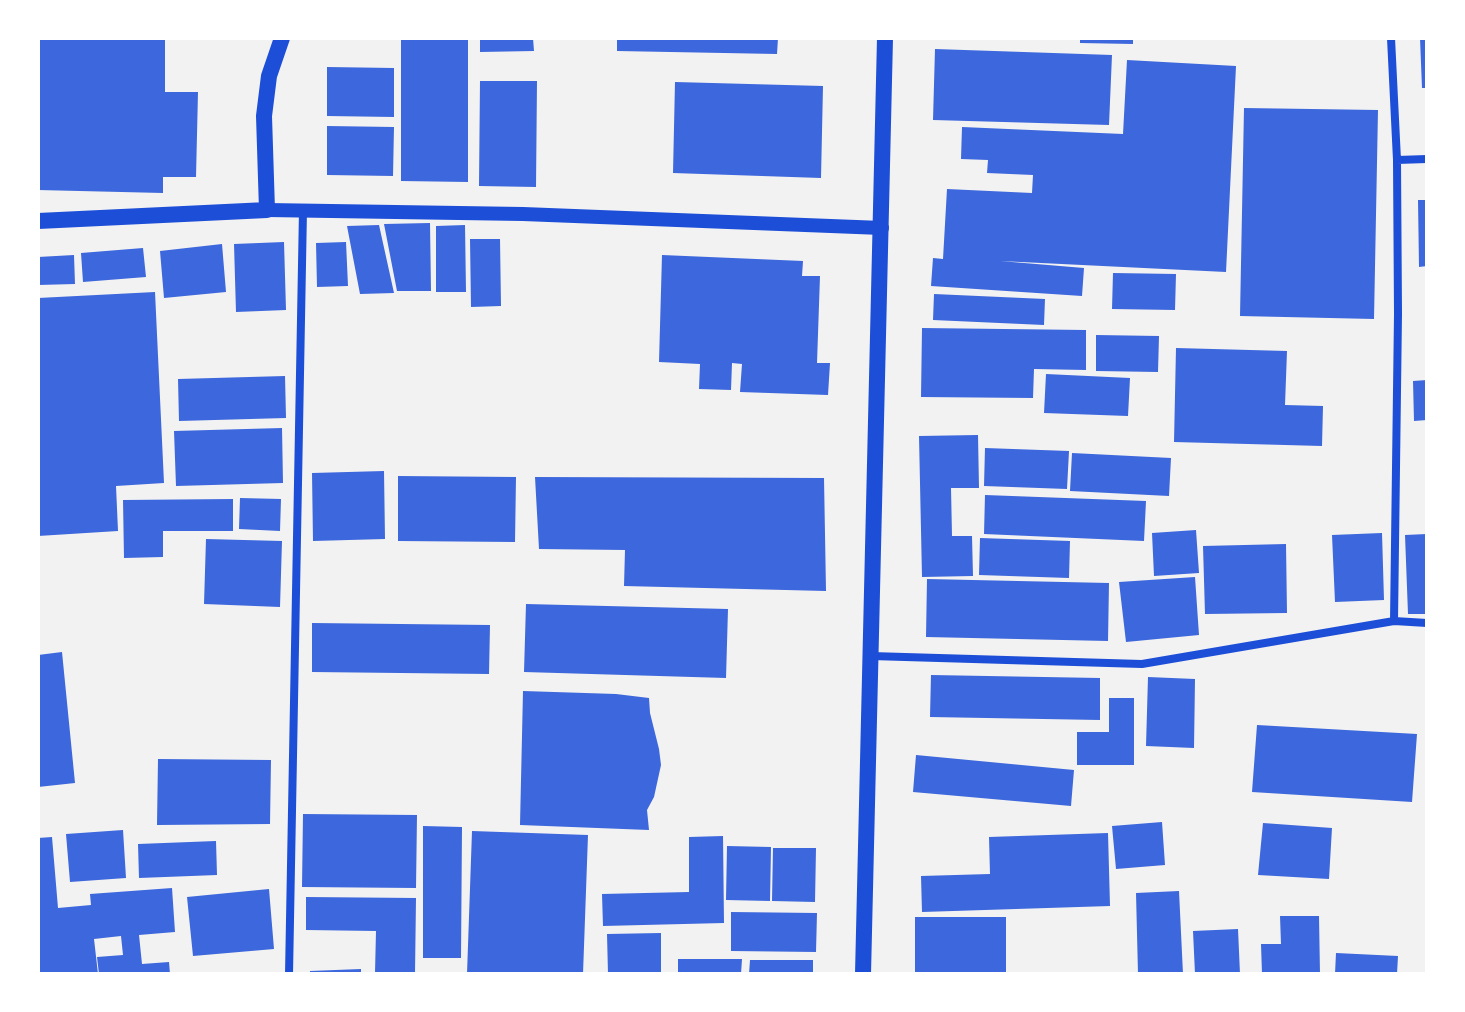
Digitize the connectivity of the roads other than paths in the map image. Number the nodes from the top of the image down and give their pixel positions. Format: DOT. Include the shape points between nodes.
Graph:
graph roads {
  1 [pos="282,38"];
  2 [pos="885,38"];
  3 [pos="1391,38"];
  4 [pos="1427,159"];
  5 [pos="1397,160"];
  6 [pos="303,209"];
  7 [pos="267,210"];
  8 [pos="38,221"];
  9 [pos="882,228"];
  10 [pos="1394,621"];
  11 [pos="1427,623"];
  12 [pos="871,656"];
  13 [pos="289,974"];
  14 [pos="863,974"];
  1 -- 7 [label="main road" via="269,76 264,116"];
  2 -- 9 [label="main road"];
  3 -- 5 [label="street"];
  4 -- 5 [label="street"];
  5 -- 10 [label="street"];
  6 -- 7 [label="street"];
  6 -- 9 [label="street"];
  6 -- 13 [label="street"];
  7 -- 8 [label="main road"];
  9 -- 12 [label="main road"];
  10 -- 11 [label="street"];
  10 -- 12 [label="street" via="1142,664"];
  12 -- 14 [label="main road"];
}
